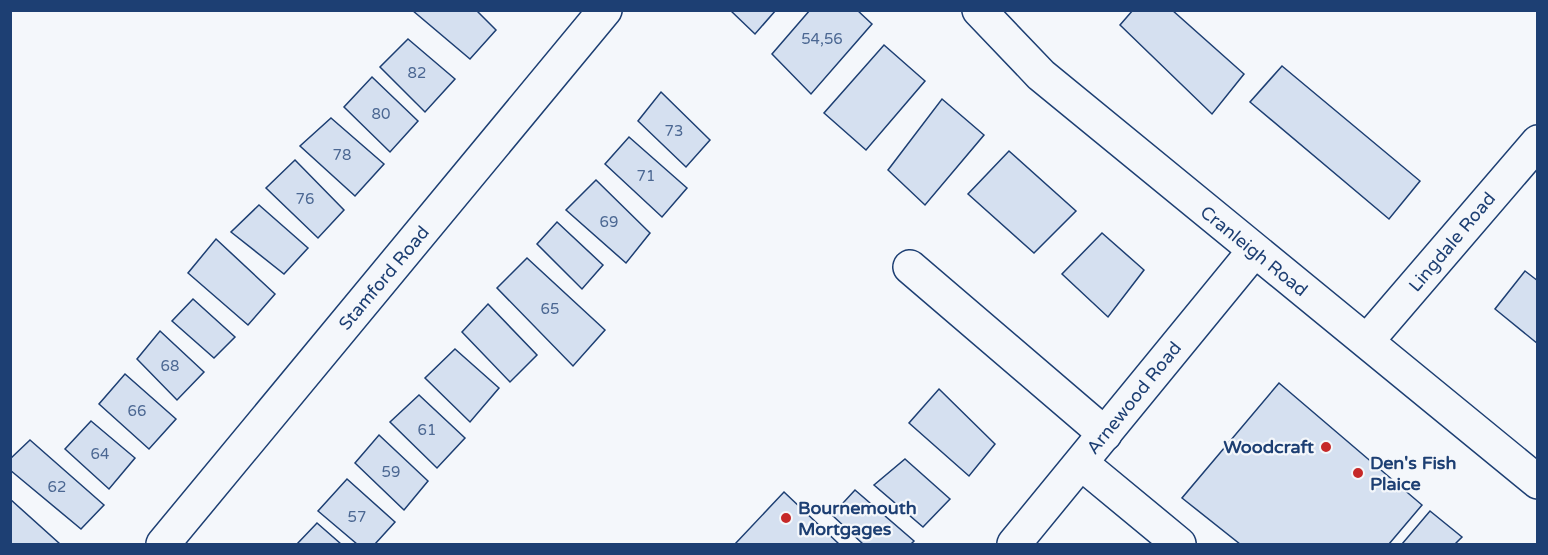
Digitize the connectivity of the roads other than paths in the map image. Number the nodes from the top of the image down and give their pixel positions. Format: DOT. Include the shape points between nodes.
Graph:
graph roads {
  1 [pos="605,10"];
  2 [pos="979,10"];
  3 [pos="1538,142"];
  4 [pos="1254,251"];
  5 [pos="910,267"];
  6 [pos="1367,341"];
  7 [pos="1105,434"];
  8 [pos="1081,463"];
  9 [pos="1538,482"];
  10 [pos="163,544"];
  11 [pos="1014,544"];
  12 [pos="1179,544"];
  1 -- 10 [label="street, Stamford Road"];
  2 -- 4 [label="street, Cranleigh Road" via="1041,75"];
  3 -- 6 [label="street, Lingdale Road"];
  4 -- 6 [label="street, Cranleigh Road"];
  4 -- 7 [label="street, Arnewood Road"];
  5 -- 7 [label="street"];
  6 -- 9 [label="street, Cranleigh Road"];
  7 -- 8 [label="street, Arnewood Road"];
  8 -- 11 [label="street, Arnewood Road"];
  8 -- 12 [label="street"];
}
